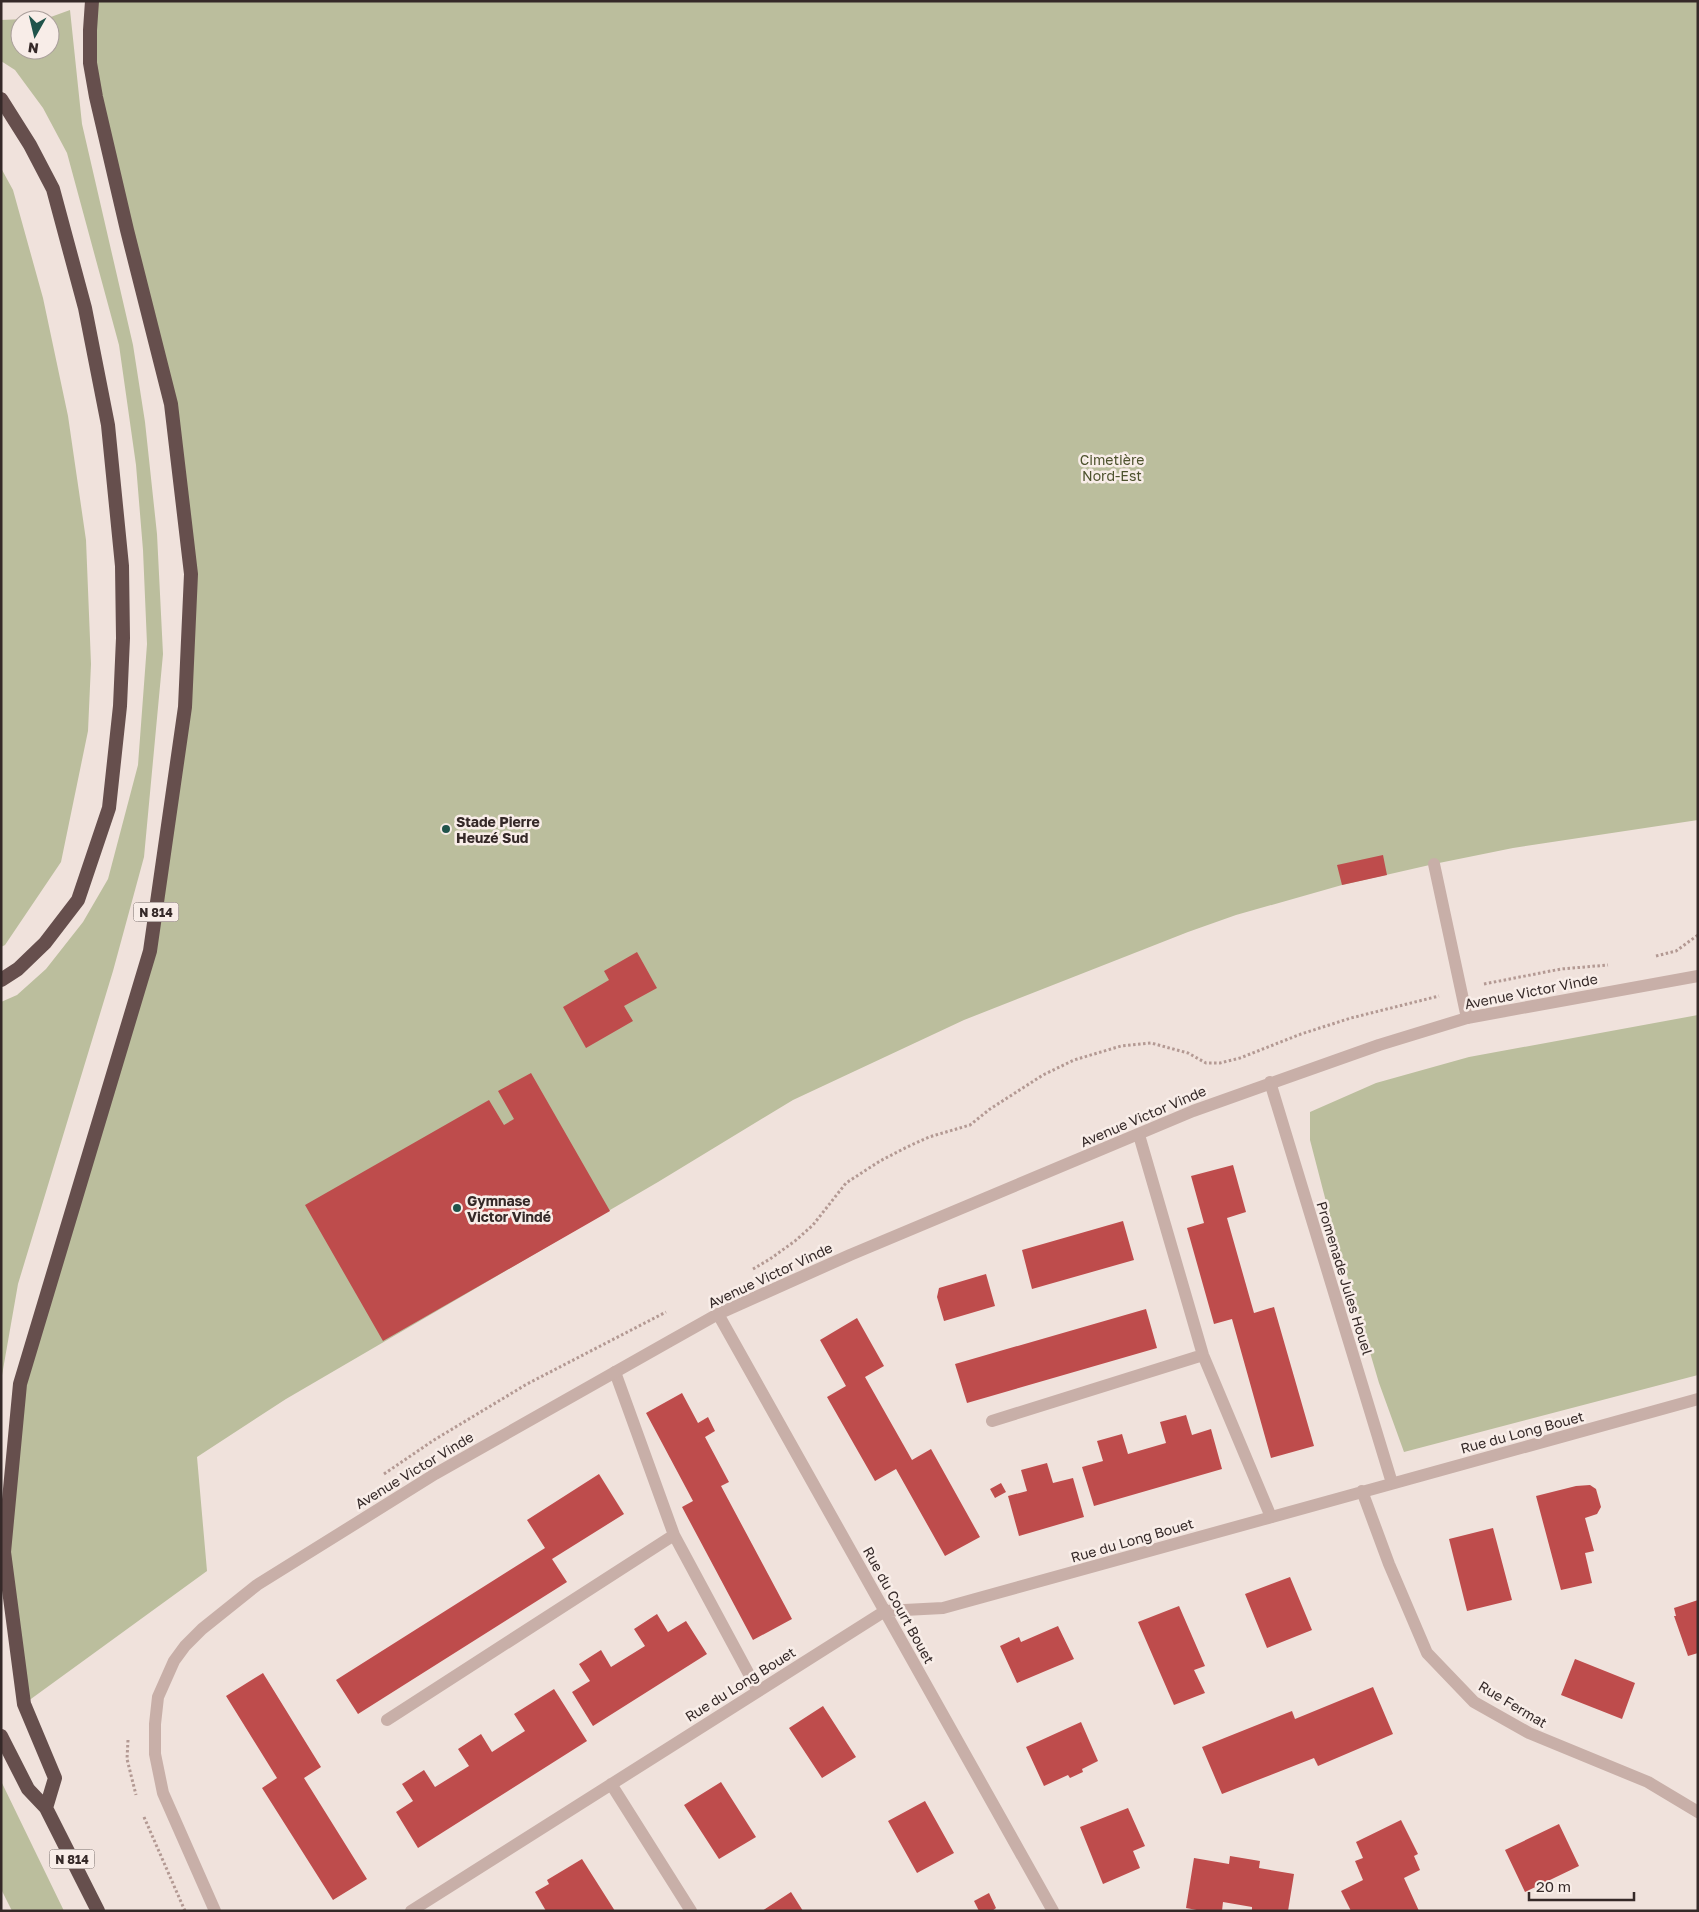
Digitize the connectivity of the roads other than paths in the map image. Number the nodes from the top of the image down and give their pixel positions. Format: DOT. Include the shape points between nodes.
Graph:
graph roads {
  1 [pos="92,1"];
  2 [pos="1,99"];
  3 [pos="1434,864"];
  4 [pos="1698,976"];
  5 [pos="1,980"];
  6 [pos="1466,1018"];
  7 [pos="1270,1082"];
  8 [pos="1139,1134"];
  9 [pos="718,1314"];
  10 [pos="1203,1355"];
  11 [pos="614,1372"];
  12 [pos="1698,1399"];
  13 [pos="992,1421"];
  14 [pos="1392,1483"];
  15 [pos="1362,1491"];
  16 [pos="1271,1517"];
  17 [pos="674,1535"];
  18 [pos="885,1611"];
  19 [pos="758,1691"];
  20 [pos="387,1720"];
  21 [pos="1,1736"];
  22 [pos="611,1784"];
  23 [pos="46,1808"];
  24 [pos="1698,1812"];
  25 [pos="98,1911"];
  26 [pos="215,1911"];
  27 [pos="411,1911"];
  28 [pos="691,1911"];
  29 [pos="1053,1911"];
  1 -- 23 [label="highway, N 814" via="90,63 127,230 171,404 192,574 185,707 150,950 20,1384 4,1552 24,1704 55,1778"];
  2 -- 5 [label="highway" via="53,189 85,308 108,424 122,566 123,638 120,706 109,808 78,900 45,943 18,969"];
  3 -- 6 [label="street"];
  4 -- 6 [label="street, Avenue Victor Vinde"];
  6 -- 7 [label="street, Avenue Victor Vinde"];
  7 -- 8 [label="street, Avenue Victor Vinde"];
  7 -- 14 [label="street, Promenade Jules Houel"];
  8 -- 9 [label="street, Avenue Victor Vinde"];
  8 -- 10 [label="street"];
  9 -- 11 [label="street, Avenue Victor Vinde"];
  9 -- 18 [label="street, Rue du Court Bouet"];
  10 -- 13 [label="street"];
  10 -- 16 [label="street"];
  11 -- 17 [label="street"];
  11 -- 26 [label="street, Avenue Victor Vinde" via="435,1474 257,1585 185,1646 174,1661 158,1697 155,1754 164,1793"];
  12 -- 14 [label="street, Rue du Long Bouet"];
  14 -- 15 [label="street, Rue du Long Bouet"];
  15 -- 16 [label="street, Rue du Long Bouet"];
  15 -- 24 [label="street, Rue Fermat" via="1427,1654 1474,1702 1529,1734 1648,1782"];
  16 -- 18 [label="street, Rue du Long Bouet" via="943,1608"];
  17 -- 19 [label="street"];
  17 -- 20 [label="street"];
  18 -- 19 [label="street, Rue du Long Bouet"];
  18 -- 29 [label="street, Rue du Court Bouet"];
  19 -- 22 [label="street, Rue du Long Bouet"];
  21 -- 23 [label="highway, N 814" via="28,1789"];
  22 -- 27 [label="street, Rue du Long Bouet"];
  22 -- 28 [label="street"];
  23 -- 25 [label="highway, N 814"];
}
